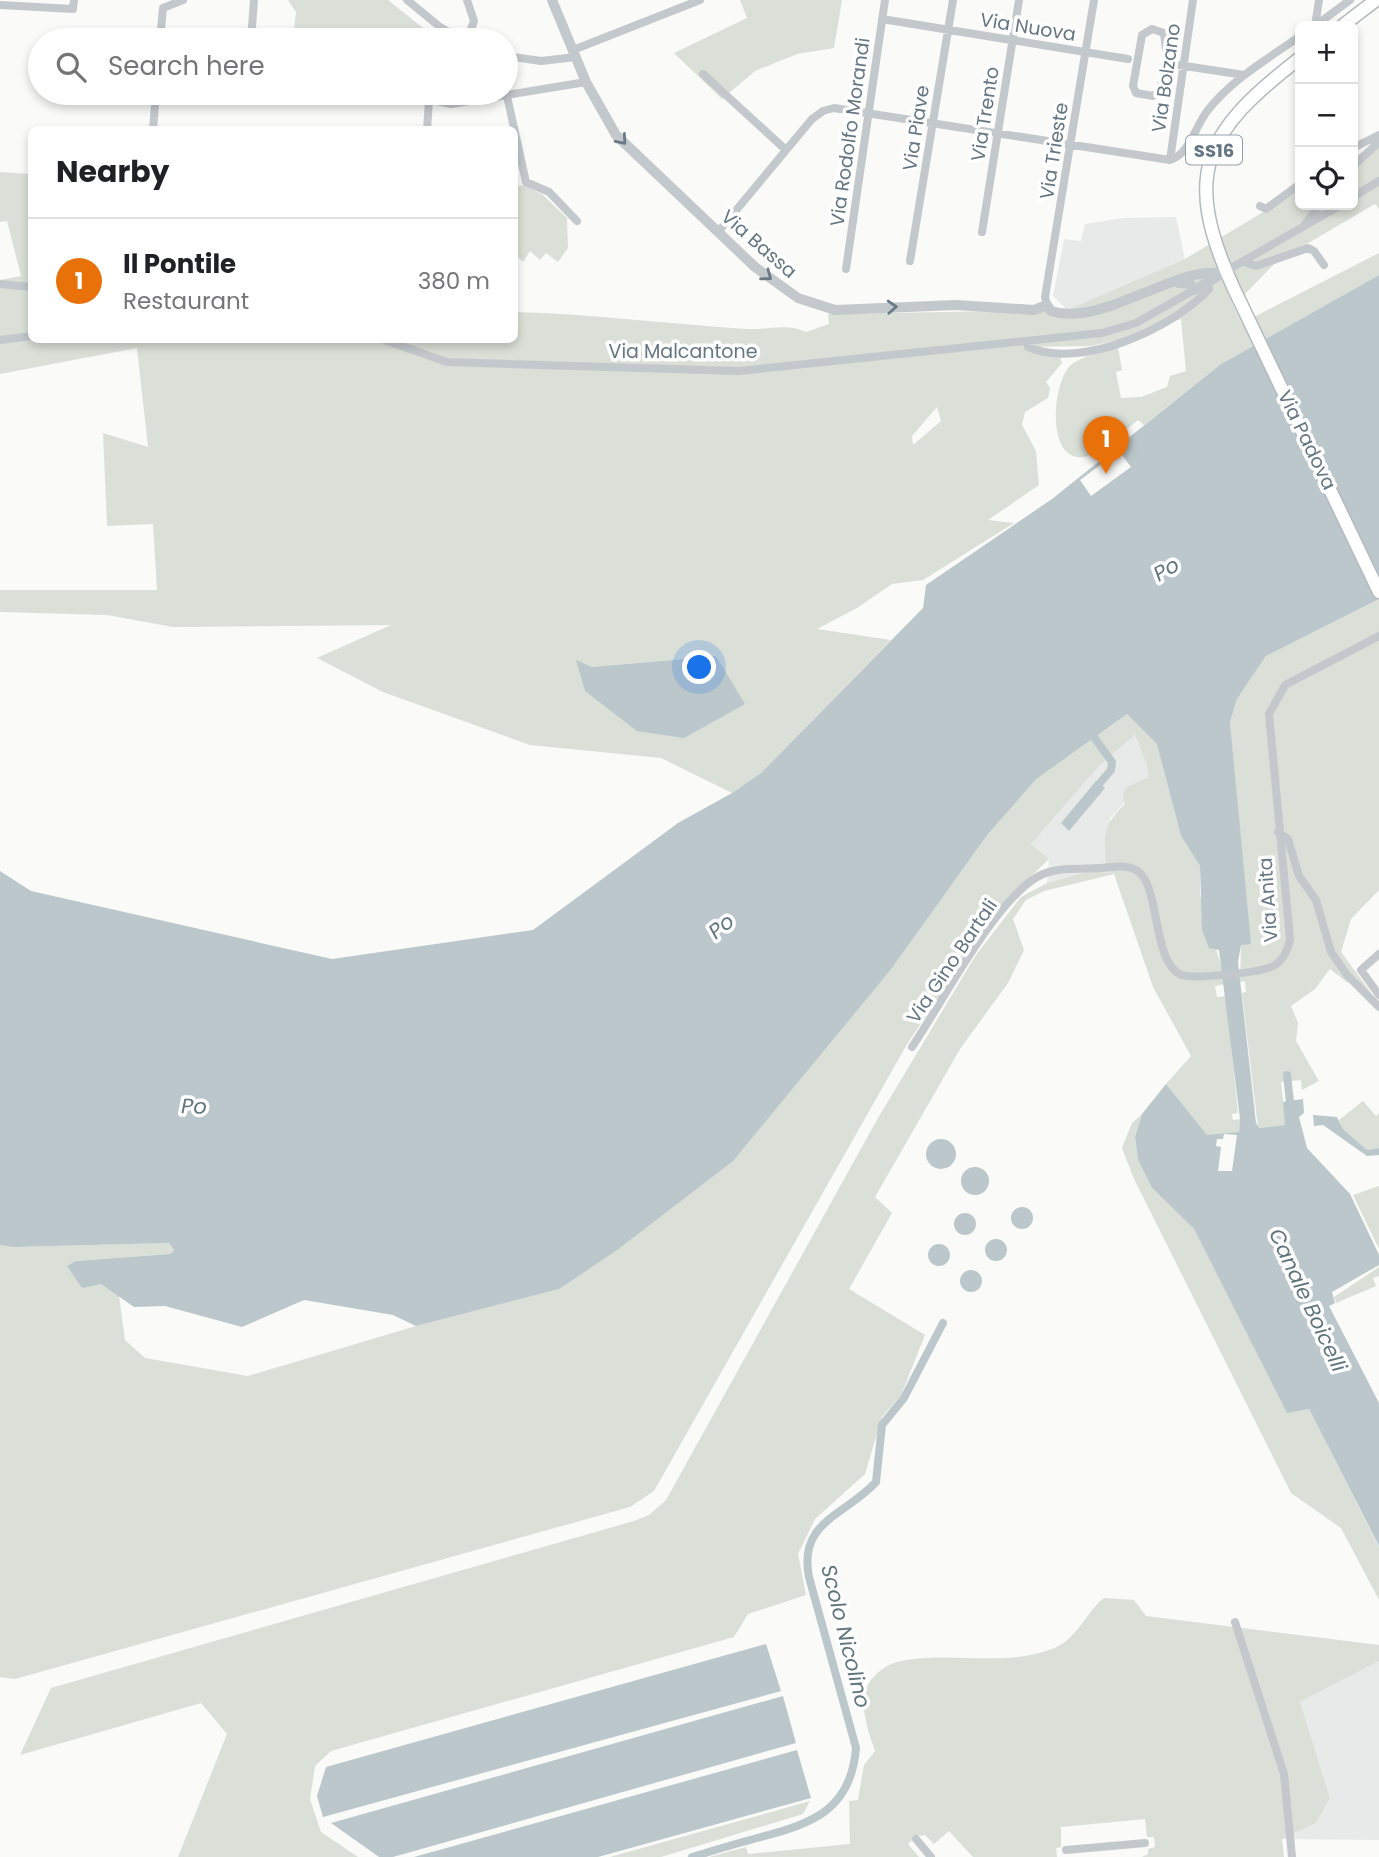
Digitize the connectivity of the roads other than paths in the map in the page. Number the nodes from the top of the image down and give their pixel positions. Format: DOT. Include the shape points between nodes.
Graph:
graph roads {
  1 [pos="74,0"];
  2 [pos="183,0"];
  3 [pos="254,0"];
  4 [pos="407,0"];
  5 [pos="467,0"];
  6 [pos="552,0"];
  7 [pos="700,0"];
  8 [pos="885,0"];
  9 [pos="953,0"];
  10 [pos="1019,0"];
  11 [pos="1094,0"];
  12 [pos="1193,0"];
  13 [pos="1319,0"];
  14 [pos="1350,0"];
  15 [pos="1376,0"];
  16 [pos="0,5"];
  17 [pos="882,19"];
  18 [pos="1316,21"];
  19 [pos="1322,21"];
  20 [pos="1349,21"];
  21 [pos="161,28"];
  22 [pos="252,28"];
  23 [pos="442,28"];
  24 [pos="471,28"];
  25 [pos="948,30"];
  26 [pos="1295,39"];
  27 [pos="1013,40"];
  28 [pos="1085,52"];
  29 [pos="574,54"];
  30 [pos="1137,55"];
  31 [pos="518,58"];
  32 [pos="1128,59"];
  33 [pos="1169,61"];
  34 [pos="1295,62"];
  35 [pos="1184,66"];
  36 [pos="1135,67"];
  37 [pos="703,74"];
  38 [pos="1244,75"];
  39 [pos="586,82"];
  40 [pos="518,94"];
  41 [pos="155,105"];
  42 [pos="429,105"];
  43 [pos="510,105"];
  44 [pos="867,113"];
  45 [pos="933,123"];
  46 [pos="153,126"];
  47 [pos="427,126"];
  48 [pos="514,126"];
  49 [pos="998,133"];
  50 [pos="1379,135"];
  51 [pos="1379,142"];
  52 [pos="518,144"];
  53 [pos="1071,145"];
  54 [pos="1355,147"];
  55 [pos="786,150"];
  56 [pos="1170,160"];
  57 [pos="1358,161"];
  58 [pos="1379,181"];
  59 [pos="1295,188"];
  60 [pos="1358,194"];
  61 [pos="1260,206"];
  62 [pos="1316,210"];
  63 [pos="1333,210"];
  64 [pos="577,221"];
  65 [pos="1301,229"];
  66 [pos="718,232"];
  67 [pos="982,232"];
  68 [pos="910,261"];
  69 [pos="1244,261"];
  70 [pos="1324,265"];
  71 [pos="846,269"];
  72 [pos="1222,272"];
  73 [pos="1204,279"];
  74 [pos="1177,283"];
  75 [pos="0,284"];
  76 [pos="28,287"];
  77 [pos="1194,290"];
  78 [pos="1047,305"];
  79 [pos="28,336"];
  80 [pos="0,340"];
  81 [pos="1027,342"];
  82 [pos="393,343"];
  83 [pos="1379,592"];
  84 [pos="1379,636"];
  85 [pos="1278,832"];
  86 [pos="1054,871"];
  87 [pos="1379,954"];
  88 [pos="1379,995"];
  89 [pos="1378,1004"];
  90 [pos="912,1047"];
  91 [pos="1235,1622"];
  92 [pos="916,1839"];
  93 [pos="1145,1843"];
  94 [pos="1108,1846"];
  95 [pos="1066,1850"];
  96 [pos="931,1857"];
  97 [pos="1109,1857"];
  98 [pos="1292,1857"];
  1 -- 16 [label="street" via="73,9"];
  2 -- 21 [label="street" via="163,8"];
  3 -- 22 [label="street"];
  4 -- 23 [label="street"];
  5 -- 24 [label="street" via="474,21"];
  6 -- 29 [label="street, Via Bassa"];
  7 -- 29 [label="street"];
  8 -- 17 [label="street, Via Rodolfo Morandi"];
  9 -- 25 [label="street, Via Piave"];
  10 -- 27 [label="street, Via Trento"];
  11 -- 28 [label="street, Via Trieste"];
  12 -- 35 [label="street, Via Bolzano"];
  13 -- 18 [label="street"];
  14 -- 19 [label="street"];
  15 -- 20 [label="main road"];
  17 -- 25 [label="street, Via Nuova"];
  17 -- 44 [label="street, Via Rodolfo Morandi"];
  25 -- 27 [label="street, Via Nuova"];
  25 -- 45 [label="street, Via Piave"];
  26 -- 38 [label="street"];
  27 -- 28 [label="street, Via Nuova"];
  27 -- 49 [label="street, Via Trento"];
  28 -- 32 [label="street, Via Nuova"];
  28 -- 53 [label="street, Via Trieste"];
  29 -- 31 [label="street" via="541,61"];
  29 -- 39 [label="street, Via Bassa"];
  30 -- 32 [label="street"];
  30 -- 33 [label="street" via="1142,35 1155,30 1166,36"];
  30 -- 36 [label="street"];
  32 -- 36 [label="street"];
  33 -- 35 [label="street"];
  33 -- 36 [label="street" via="1159,94 1146,96 1134,89"];
  34 -- 72 [label="main road, SS16" via="1234,116 1212,157 1207,213"];
  35 -- 38 [label="street"];
  35 -- 56 [label="street, Via Bolzano"];
  37 -- 55 [label="street"];
  38 -- 56 [label="street" via="1209,108 1182,155"];
  39 -- 40 [label="street"];
  39 -- 66 [label="street, Via Bassa, one-way" via="616,135"];
  41 -- 46 [label="street"];
  42 -- 47 [label="street"];
  43 -- 48 [label="street"];
  44 -- 45 [label="street"];
  44 -- 55 [label="street" via="823,111"];
  44 -- 71 [label="street, Via Rodolfo Morandi"];
  45 -- 49 [label="street"];
  45 -- 68 [label="street, Via Piave"];
  49 -- 53 [label="street"];
  49 -- 67 [label="street, Via Trento"];
  50 -- 54 [label="street"];
  51 -- 57 [label="street"];
  52 -- 64 [label="street" via="526,182 549,192"];
  53 -- 56 [label="street"];
  53 -- 78 [label="street, Via Trieste"];
  55 -- 66 [label="street"];
  58 -- 60 [label="street"];
  59 -- 61 [label="street" via="1266,209"];
  62 -- 65 [label="street"];
  63 -- 65 [label="street"];
  65 -- 69 [label="street"];
  66 -- 78 [label="street, Via Bassa, one-way" via="770,279 802,301 824,309 956,305 1034,310"];
  69 -- 70 [label="street" via="1256,266 1308,248"];
  69 -- 72 [label="street"];
  72 -- 73 [label="street"];
  72 -- 83 [label="main road, Via Padova / SS16"];
  73 -- 74 [label="street, Via Bassa"];
  73 -- 77 [label="street, Via Malcantone"];
  73 -- 81 [label="street, Via Malcantone" via="1209,289 1191,304 1123,342 1068,353 1033,349"];
  74 -- 77 [label="street" via="1190,284"];
  74 -- 78 [label="street, Via Bassa" via="1080,313 1055,312"];
  75 -- 76 [label="street"];
  77 -- 81 [label="street, Via Malcantone" via="1116,330"];
  79 -- 80 [label="street"];
  81 -- 82 [label="street, Via Malcantone" via="739,371 447,362"];
  84 -- 85 [label="street, Via Anita" via="1292,680 1275,698 1268,725"];
  85 -- 86 [label="street, Via Anita" via="1289,946 1276,965 1246,971 1185,976 1170,969 1147,884 1132,867"];
  85 -- 89 [label="street" via="1287,839 1299,876 1317,900 1331,952 1346,975"];
  86 -- 90 [label="street, Via Gino Bartali" via="1033,880 998,916"];
  87 -- 88 [label="street" via="1361,970"];
  91 -- 98 [label="street" via="1284,1774"];
  92 -- 96 [label="street"];
  93 -- 94 [label="street"];
  94 -- 95 [label="street"];
  94 -- 97 [label="street"];
}
